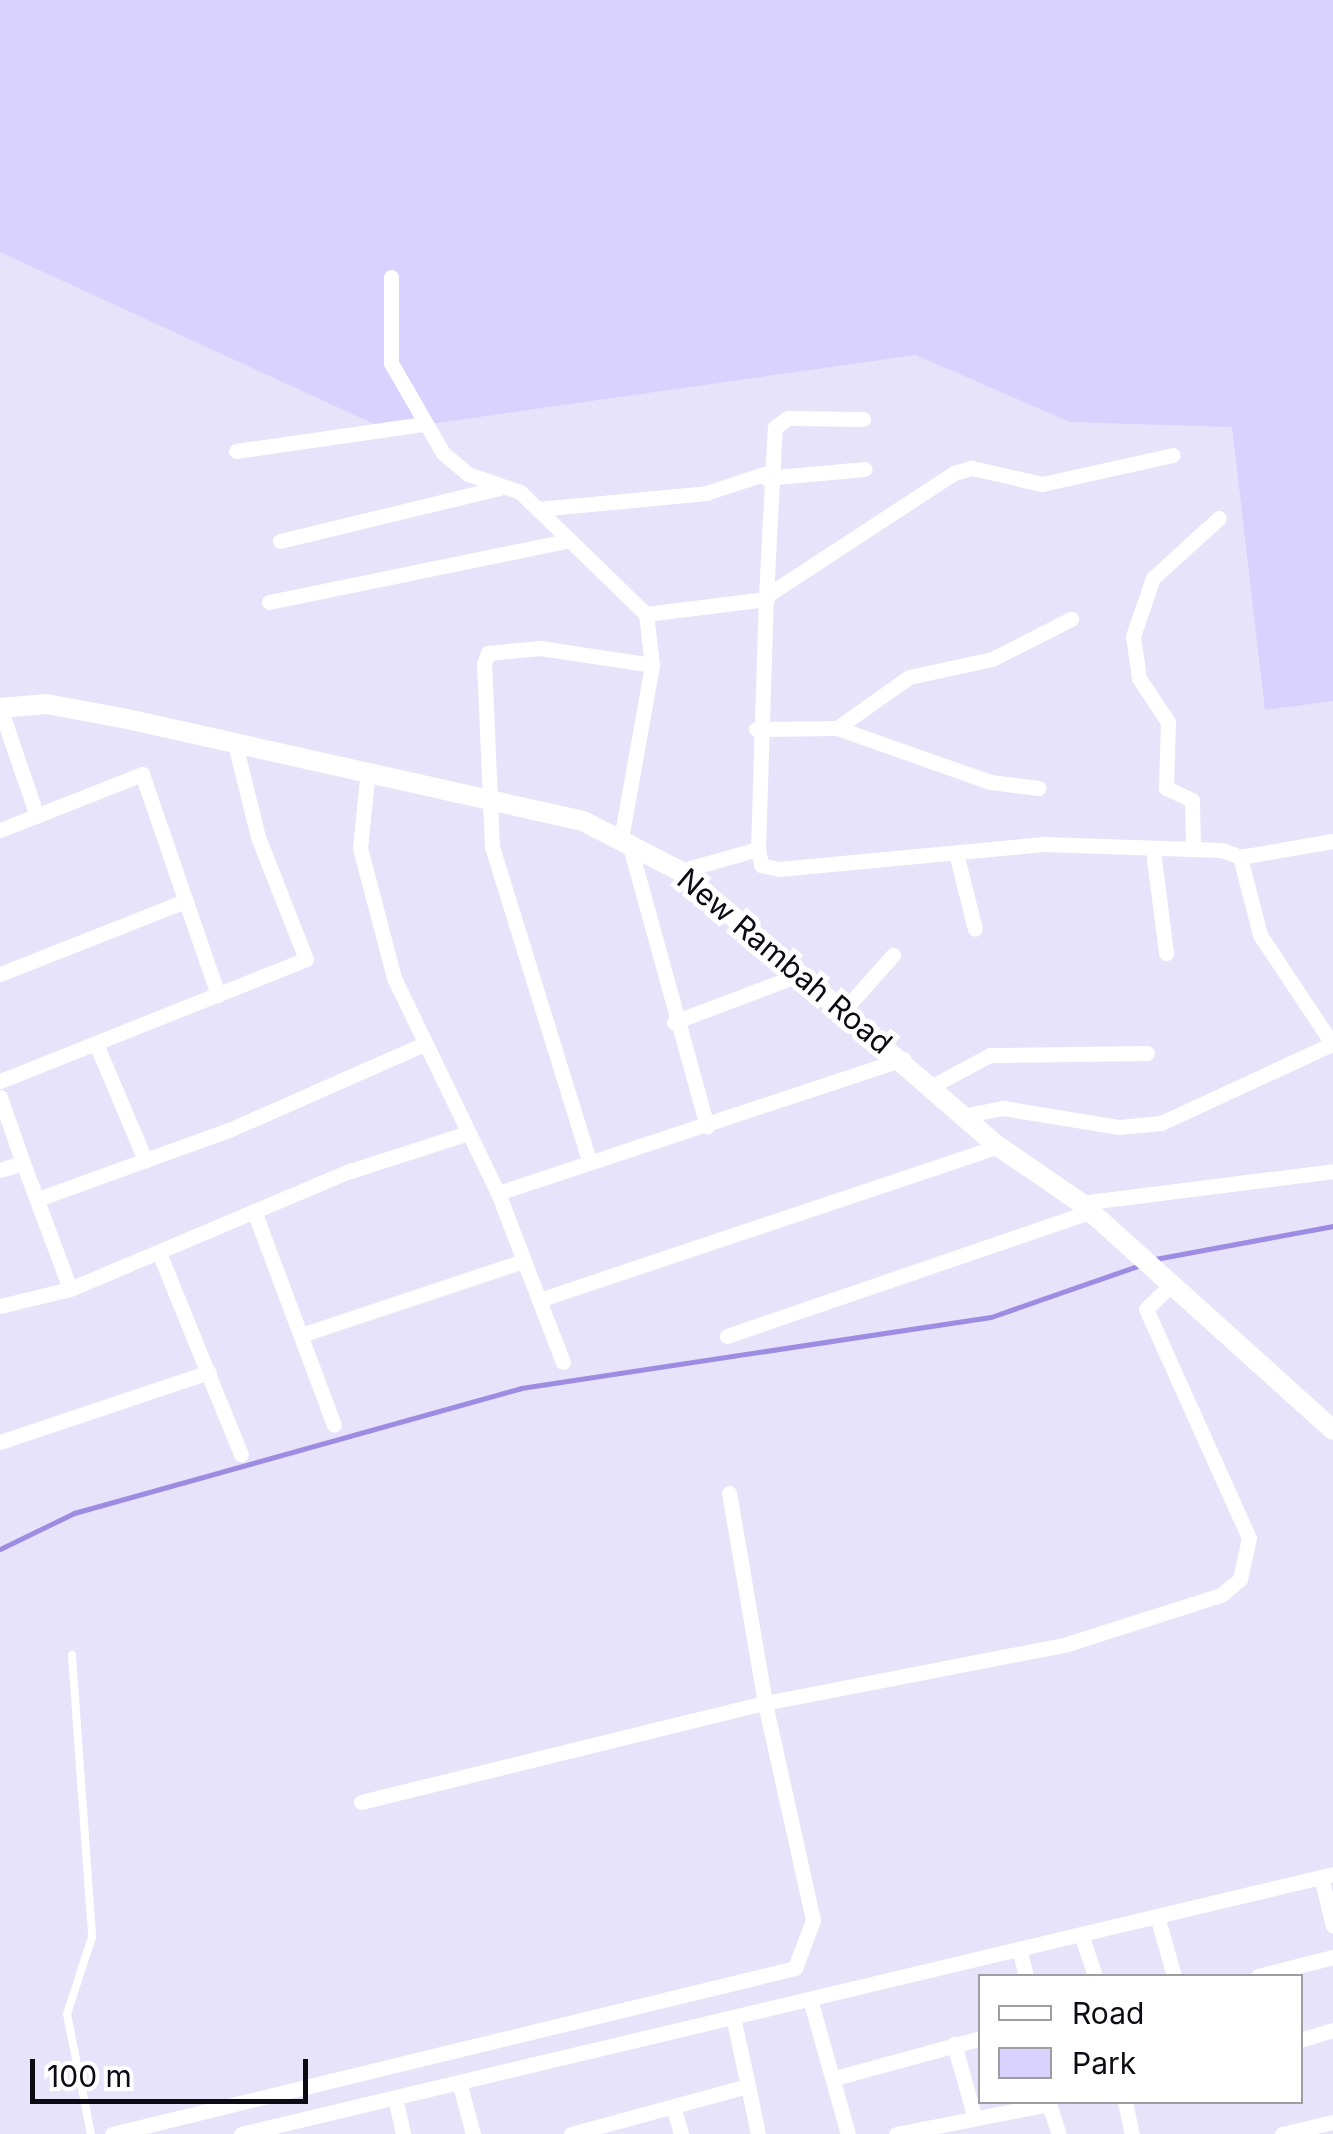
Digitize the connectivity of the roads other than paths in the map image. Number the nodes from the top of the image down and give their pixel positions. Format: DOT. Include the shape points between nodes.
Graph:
graph roads {
  1 [pos="392,277"];
  2 [pos="863,419"];
  3 [pos="424,424"];
  4 [pos="236,451"];
  5 [pos="1173,455"];
  6 [pos="865,468"];
  7 [pos="766,475"];
  8 [pos="500,488"];
  9 [pos="538,509"];
  10 [pos="1219,518"];
  11 [pos="280,540"];
  12 [pos="570,540"];
  13 [pos="766,598"];
  14 [pos="269,602"];
  15 [pos="646,614"];
  16 [pos="1071,618"];
  17 [pos="652,665"];
  18 [pos="0,708"];
  19 [pos="837,728"];
  20 [pos="756,729"];
  21 [pos="235,744"];
  22 [pos="368,778"];
  23 [pos="1039,788"];
  24 [pos="487,802"];
  25 [pos="37,816"];
  26 [pos="0,830"];
  27 [pos="625,841"];
  28 [pos="1333,841"];
  29 [pos="1193,847"];
  30 [pos="758,850"];
  31 [pos="1153,851"];
  32 [pos="956,854"];
  33 [pos="1240,857"];
  34 [pos="680,871"];
  35 [pos="185,901"];
  36 [pos="975,928"];
  37 [pos="1166,953"];
  38 [pos="894,955"];
  39 [pos="0,974"];
  40 [pos="801,974"];
  41 [pos="218,995"];
  42 [pos="844,1010"];
  43 [pos="674,1022"];
  44 [pos="424,1044"];
  45 [pos="1333,1044"];
  46 [pos="97,1046"];
  47 [pos="1148,1052"];
  48 [pos="904,1059"];
  49 [pos="0,1081"];
  50 [pos="934,1085"];
  51 [pos="0,1097"];
  52 [pos="972,1114"];
  53 [pos="706,1126"];
  54 [pos="466,1134"];
  55 [pos="998,1146"];
  56 [pos="144,1157"];
  57 [pos="588,1157"];
  58 [pos="23,1163"];
  59 [pos="0,1170"];
  60 [pos="1333,1171"];
  61 [pos="498,1193"];
  62 [pos="38,1199"];
  63 [pos="1085,1208"];
  64 [pos="254,1211"];
  65 [pos="160,1255"];
  66 [pos="524,1261"];
  67 [pos="1165,1286"];
  68 [pos="70,1289"];
  69 [pos="539,1300"];
  70 [pos="0,1306"];
  71 [pos="300,1335"];
  72 [pos="727,1336"];
  73 [pos="562,1362"];
  74 [pos="209,1372"];
  75 [pos="334,1425"];
  76 [pos="1333,1430"];
  77 [pos="0,1442"];
  78 [pos="242,1454"];
  79 [pos="729,1493"];
  80 [pos="72,1655"];
  81 [pos="765,1703"];
  82 [pos="361,1802"];
  83 [pos="1327,1876"];
  84 [pos="1158,1916"];
  85 [pos="1333,1926"];
  86 [pos="1082,1934"];
  87 [pos="1019,1949"];
  88 [pos="1333,1957"];
  89 [pos="1025,1974"];
  90 [pos="1094,1974"];
  91 [pos="1173,1974"];
  92 [pos="1266,1974"];
  93 [pos="810,1998"];
  94 [pos="733,2017"];
  95 [pos="1333,2030"];
  96 [pos="978,2038"];
  97 [pos="1303,2039"];
  98 [pos="954,2044"];
  99 [pos="835,2078"];
  100 [pos="459,2082"];
  101 [pos="748,2086"];
  102 [pos="394,2098"];
  103 [pos="1043,2104"];
  104 [pos="1049,2104"];
  105 [pos="1125,2104"];
  106 [pos="674,2108"];
  107 [pos="974,2115"];
  108 [pos="314,2117"];
  109 [pos="1333,2122"];
  110 [pos="602,2131"];
  111 [pos="91,2134"];
  112 [pos="112,2134"];
  113 [pos="241,2134"];
  114 [pos="317,2134"];
  115 [pos="403,2134"];
  116 [pos="473,2134"];
  117 [pos="572,2134"];
  118 [pos="681,2134"];
  119 [pos="758,2134"];
  120 [pos="848,2134"];
  121 [pos="896,2134"];
  122 [pos="1058,2134"];
  123 [pos="1132,2134"];
  124 [pos="1282,2134"];
  1 -- 3 [label="street" via="391,363"];
  2 -- 7 [label="street" via="782,420"];
  3 -- 4 [label="street"];
  3 -- 8 [label="street" via="452,464"];
  5 -- 13 [label="street" via="1042,484 954,472"];
  6 -- 7 [label="street"];
  7 -- 9 [label="street" via="706,493"];
  7 -- 13 [label="street"];
  8 -- 9 [label="street"];
  8 -- 11 [label="street"];
  9 -- 12 [label="street"];
  10 -- 29 [label="street" via="1153,578 1133,636 1139,678 1168,722 1166,788 1192,800"];
  12 -- 14 [label="street"];
  12 -- 15 [label="street"];
  13 -- 15 [label="street"];
  13 -- 20 [label="street"];
  15 -- 17 [label="street"];
  16 -- 19 [label="street" via="992,659 909,677"];
  17 -- 24 [label="street" via="540,648 488,652"];
  17 -- 27 [label="street"];
  18 -- 21 [label="street, New Rambah Road" via="46,704"];
  18 -- 25 [label="street"];
  19 -- 20 [label="street"];
  19 -- 23 [label="street" via="990,782"];
  20 -- 30 [label="street"];
  21 -- 22 [label="street, New Rambah Road"];
  21 -- 41 [label="street" via="258,837 306,960"];
  22 -- 24 [label="street, New Rambah Road"];
  22 -- 44 [label="street" via="360,848 394,978"];
  24 -- 27 [label="street, New Rambah Road"];
  24 -- 57 [label="street" via="523,957"];
  25 -- 26 [label="street"];
  25 -- 35 [label="street" via="142,774"];
  27 -- 34 [label="street, New Rambah Road"];
  27 -- 43 [label="street"];
  28 -- 33 [label="street"];
  29 -- 31 [label="street"];
  29 -- 33 [label="street"];
  30 -- 32 [label="street" via="760,865 778,870"];
  30 -- 34 [label="street"];
  31 -- 32 [label="street" via="1098,843"];
  31 -- 37 [label="street"];
  32 -- 36 [label="street"];
  33 -- 45 [label="street" via="1260,935"];
  34 -- 40 [label="street, New Rambah Road"];
  35 -- 39 [label="street"];
  35 -- 41 [label="street"];
  38 -- 42 [label="street"];
  40 -- 42 [label="street, New Rambah Road"];
  40 -- 43 [label="street"];
  41 -- 46 [label="street"];
  42 -- 48 [label="street, New Rambah Road"];
  43 -- 53 [label="street"];
  44 -- 54 [label="street"];
  44 -- 56 [label="street"];
  45 -- 52 [label="street" via="1162,1123 1119,1127 1003,1108"];
  46 -- 49 [label="street"];
  46 -- 56 [label="street"];
  47 -- 50 [label="street" via="990,1056"];
  48 -- 50 [label="street, New Rambah Road"];
  48 -- 53 [label="street"];
  50 -- 52 [label="street, New Rambah Road"];
  51 -- 58 [label="street"];
  52 -- 55 [label="street, New Rambah Road"];
  53 -- 57 [label="street"];
  54 -- 61 [label="street"];
  54 -- 64 [label="street"];
  55 -- 63 [label="street, New Rambah Road"];
  55 -- 69 [label="street"];
  56 -- 62 [label="street"];
  57 -- 61 [label="street"];
  58 -- 59 [label="street"];
  58 -- 62 [label="street"];
  60 -- 63 [label="street"];
  61 -- 66 [label="street"];
  62 -- 68 [label="street"];
  63 -- 67 [label="street, New Rambah Road"];
  63 -- 72 [label="street"];
  64 -- 65 [label="street"];
  64 -- 71 [label="street"];
  65 -- 68 [label="street"];
  65 -- 74 [label="street"];
  66 -- 69 [label="street"];
  66 -- 71 [label="street"];
  67 -- 76 [label="street, New Rambah Road"];
  67 -- 81 [label="street" via="1146,1309 1249,1538 1240,1579 1221,1595 1081,1641"];
  68 -- 70 [label="street"];
  69 -- 73 [label="street"];
  71 -- 75 [label="street"];
  74 -- 77 [label="street"];
  74 -- 78 [label="street"];
  79 -- 81 [label="street"];
  80 -- 111 [label="lane" via="92,1936 67,2014"];
  81 -- 82 [label="street"];
  81 -- 112 [label="street" via="813,1920 795,1968"];
  83 -- 84 [label="street"];
  83 -- 85 [label="street"];
  84 -- 86 [label="street"];
  84 -- 91 [label="street"];
  86 -- 87 [label="street"];
  86 -- 90 [label="street"];
  87 -- 89 [label="street"];
  87 -- 93 [label="street"];
  88 -- 92 [label="street"];
  93 -- 94 [label="street"];
  93 -- 99 [label="street"];
  94 -- 100 [label="street"];
  94 -- 101 [label="street"];
  95 -- 97 [label="street"];
  96 -- 98 [label="street"];
  98 -- 99 [label="street"];
  98 -- 107 [label="street"];
  99 -- 120 [label="street"];
  100 -- 102 [label="street"];
  100 -- 116 [label="street"];
  101 -- 106 [label="street"];
  101 -- 119 [label="street"];
  102 -- 108 [label="street"];
  102 -- 115 [label="street"];
  103 -- 107 [label="street"];
  104 -- 122 [label="street"];
  105 -- 123 [label="street"];
  106 -- 110 [label="street"];
  106 -- 118 [label="street"];
  107 -- 121 [label="street"];
  108 -- 113 [label="street"];
  108 -- 114 [label="street"];
  109 -- 124 [label="street"];
  110 -- 117 [label="street"];
}
